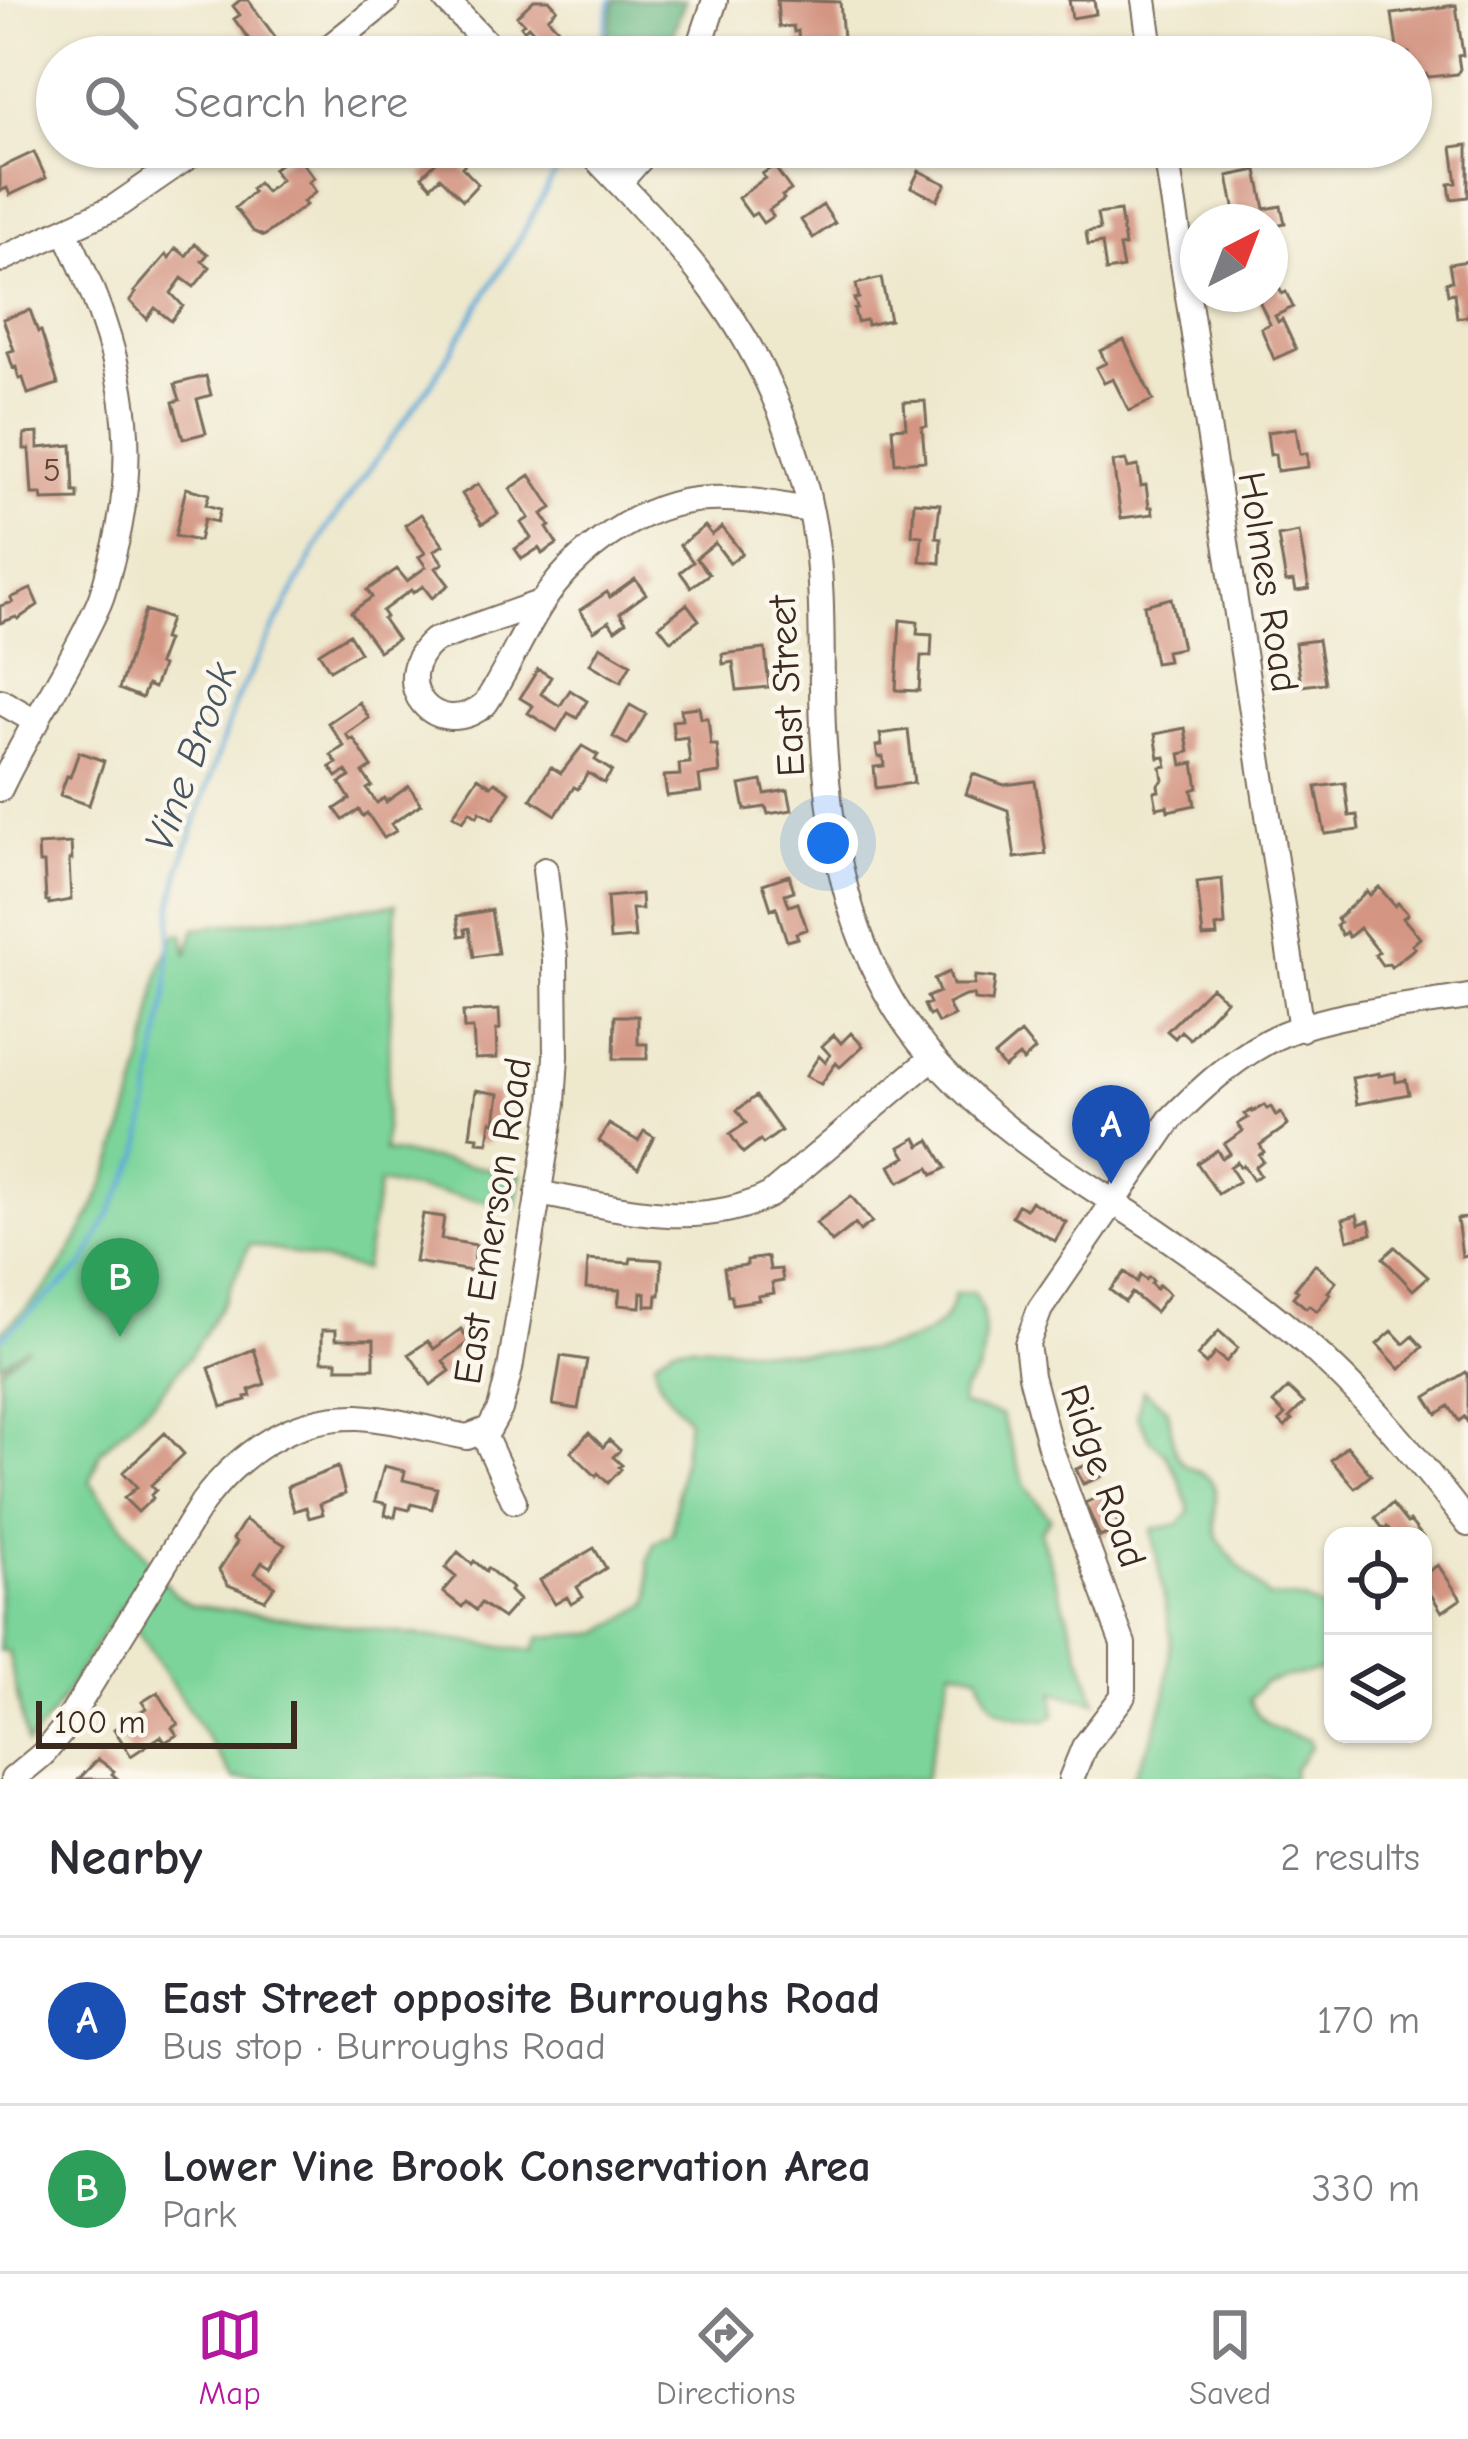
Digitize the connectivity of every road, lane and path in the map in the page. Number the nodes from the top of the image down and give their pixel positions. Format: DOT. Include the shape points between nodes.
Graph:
graph roads {
  1 [pos="388,0"];
  2 [pos="446,0"];
  3 [pos="715,0"];
  4 [pos="1144,0"];
  5 [pos="343,36"];
  6 [pos="480,36"];
  7 [pos="702,36"];
  8 [pos="1149,36"];
  9 [pos="172,168"];
  10 [pos="605,168"];
  11 [pos="632,168"];
  12 [pos="1168,168"];
  13 [pos="619,183"];
  14 [pos="65,230"];
  15 [pos="0,260"];
  16 [pos="810,510"];
  17 [pos="542,602"];
  18 [pos="0,701"];
  19 [pos="37,722"];
  20 [pos="0,789"];
  21 [pos="545,870"];
  22 [pos="1468,997"];
  23 [pos="1301,1029"];
  24 [pos="932,1058"];
  25 [pos="538,1193"];
  26 [pos="1115,1204"];
  27 [pos="483,1433"];
  28 [pos="514,1501"];
  29 [pos="1468,1524"];
  30 [pos="13,1779"];
  31 [pos="1071,1779"];
  1 -- 5 [label="street"];
  2 -- 6 [label="street"];
  3 -- 7 [label="street"];
  4 -- 8 [label="street"];
  9 -- 14 [label="street"];
  10 -- 13 [label="street, East Street"];
  11 -- 13 [label="street"];
  12 -- 23 [label="street, Holmes Road"];
  13 -- 16 [label="street, East Street" via="708,284 752,350 796,453"];
  14 -- 15 [label="street"];
  14 -- 19 [label="street" via="122,385 127,481 102,597"];
  16 -- 17 [label="street" via="704,499 646,513 598,543"];
  16 -- 24 [label="street, East Street" via="831,825 857,928 884,988"];
  17 -- 17 [label="street" via="422,650 413,677 422,703 446,718 485,704"];
  18 -- 19 [label="street"];
  19 -- 20 [label="street"];
  21 -- 25 [label="street, East Emerson Road" via="556,1056"];
  22 -- 23 [label="street, Ridge Road"];
  23 -- 26 [label="street, Ridge Road" via="1196,1094"];
  24 -- 25 [label="street" via="747,1207 682,1216"];
  24 -- 26 [label="street, East Street" via="1010,1131"];
  25 -- 27 [label="street, East Emerson Road" via="510,1369 497,1418"];
  26 -- 29 [label="street, East Street" via="1309,1344 1402,1440"];
  26 -- 31 [label="street, Ridge Road" via="1040,1310 1027,1344 1050,1447 1123,1644 1123,1696"];
  27 -- 28 [label="street, East Emerson Road"];
  27 -- 30 [label="street, East Emerson Road" via="342,1418 305,1424 247,1454 202,1503 62,1731"];
}
